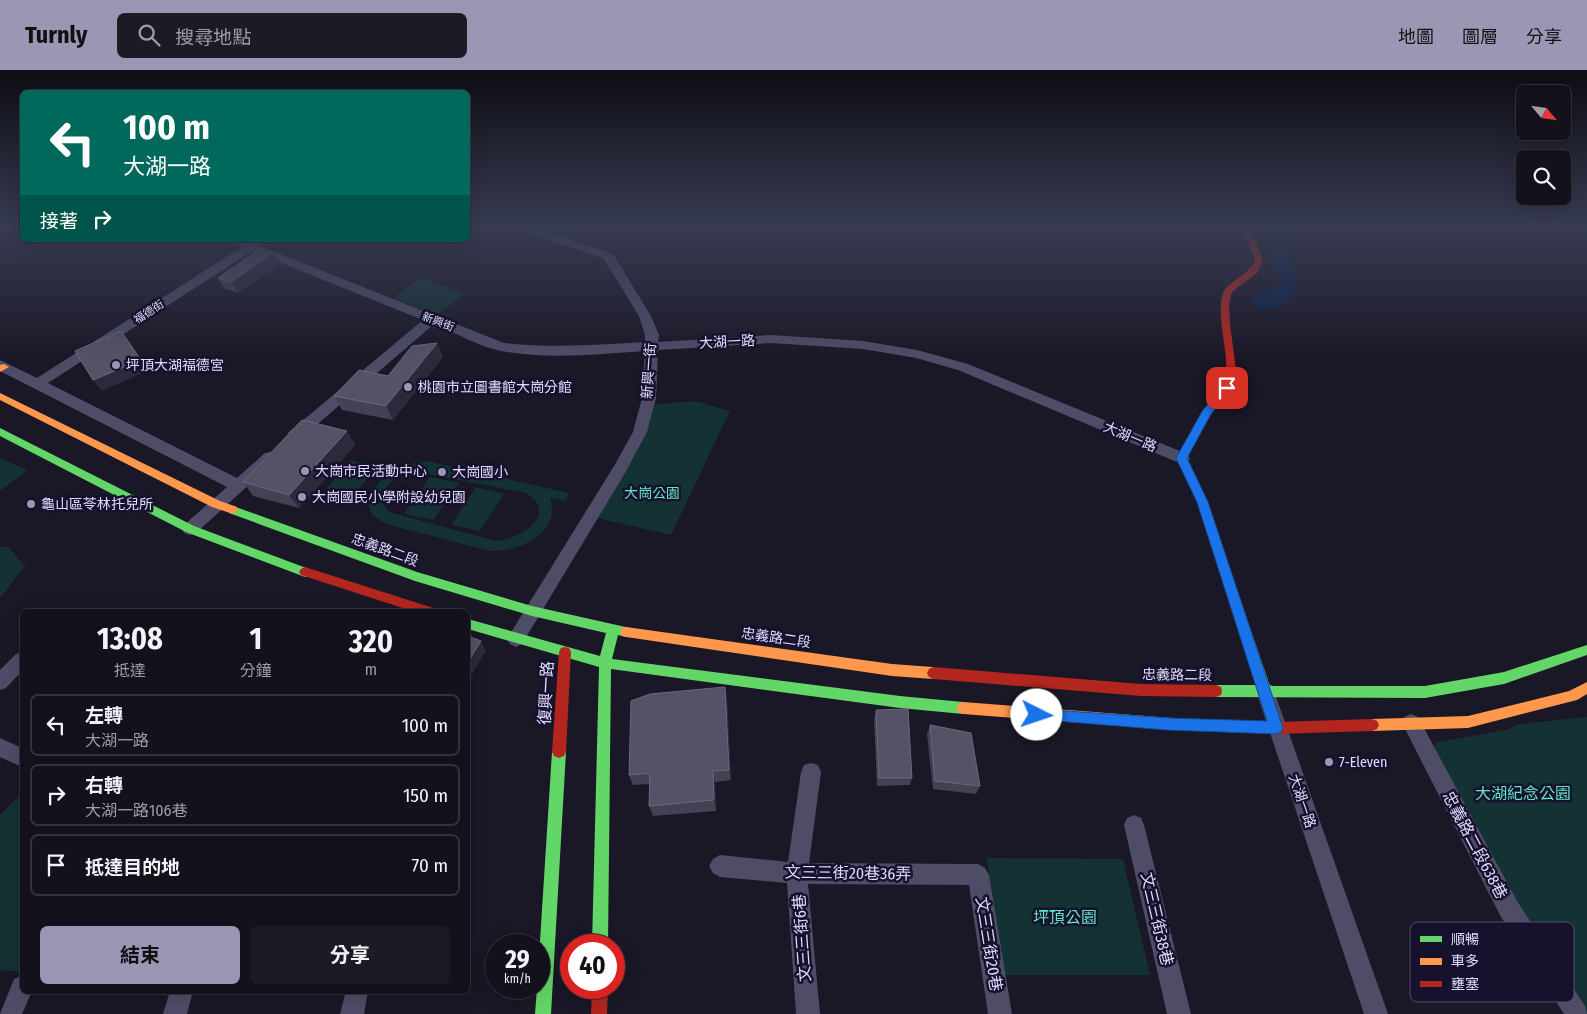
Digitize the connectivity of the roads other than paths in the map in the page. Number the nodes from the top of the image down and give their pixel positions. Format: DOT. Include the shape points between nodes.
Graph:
graph roads {
  1 [pos="211,272"];
  2 [pos="322,272"];
  3 [pos="618,272"];
  4 [pos="1253,272"];
  5 [pos="432,320"];
  6 [pos="652,346"];
  7 [pos="1,367"];
  8 [pos="37,384"];
  9 [pos="0,396"];
  10 [pos="0,432"];
  11 [pos="1182,458"];
  12 [pos="237,485"];
  13 [pos="216,504"];
  14 [pos="190,529"];
  15 [pos="420,609"];
  16 [pos="532,611"];
  17 [pos="470,625"];
  18 [pos="613,630"];
  19 [pos="597,637"];
  20 [pos="516,639"];
  21 [pos="581,645"];
  22 [pos="1587,650"];
  23 [pos="565,652"];
  24 [pos="20,662"];
  25 [pos="605,662"];
  26 [pos="0,682"];
  27 [pos="1587,688"];
  28 [pos="1265,691"];
  29 [pos="1411,723"];
  30 [pos="1276,728"];
  31 [pos="0,747"];
  32 [pos="20,757"];
  33 [pos="811,772"];
  34 [pos="1134,825"];
  35 [pos="720,866"];
  36 [pos="797,873"];
  37 [pos="978,875"];
  38 [pos="1517,922"];
  39 [pos="600,934"];
  40 [pos="20,992"];
  41 [pos="181,994"];
  42 [pos="356,994"];
  43 [pos="600,999"];
  44 [pos="1569,1002"];
  45 [pos="10,1014"];
  46 [pos="175,1014"];
  47 [pos="352,1014"];
  48 [pos="543,1014"];
  49 [pos="599,1014"];
  50 [pos="808,1014"];
  51 [pos="1000,1014"];
  52 [pos="1179,1014"];
  53 [pos="1376,1014"];
  54 [pos="1577,1014"];
  1 -- 8 [label="street, 福德街"];
  2 -- 5 [label="street, 新興街"];
  3 -- 6 [label="street, 新興一街" via="646,316"];
  4 -- 11 [label="street" via="1228,291 1225,304 1230,370 1227,388 1207,412"];
  5 -- 6 [label="street, 新興街" via="502,346 531,350"];
  5 -- 12 [label="street"];
  6 -- 11 [label="street, 大湖一路" via="771,339 863,346 916,354 963,367"];
  6 -- 16 [label="street, 新興一街" via="649,398 640,432"];
  7 -- 8 [label="street"];
  8 -- 12 [label="street"];
  9 -- 13 [label="street, 忠義路二段"];
  10 -- 14 [label="street"];
  11 -- 28 [label="street, 大湖一路" via="1202,502"];
  12 -- 13 [label="street"];
  13 -- 14 [label="street"];
  13 -- 16 [label="street, 忠義路二段" via="414,576"];
  14 -- 15 [label="street" via="294,569"];
  16 -- 18 [label="street, 忠義路二段"];
  16 -- 20 [label="street, 新興一街"];
  17 -- 20 [label="street"];
  18 -- 19 [label="street"];
  18 -- 25 [label="street"];
  18 -- 28 [label="street, 忠義路二段" via="892,670 1141,690"];
  20 -- 23 [label="street"];
  21 -- 23 [label="street, 復興一路"];
  22 -- 28 [label="street, 忠義路二段" via="1504,678 1425,692"];
  23 -- 25 [label="street"];
  23 -- 48 [label="street, 復興一路"];
  24 -- 26 [label="street"];
  25 -- 30 [label="street" via="900,702 1037,715"];
  25 -- 39 [label="street"];
  27 -- 29 [label="street" via="1572,696 1468,722"];
  28 -- 30 [label="street, 大湖一路"];
  29 -- 30 [label="street"];
  29 -- 38 [label="street, 忠義路二段638巷"];
  30 -- 53 [label="street, 大湖一路"];
  31 -- 32 [label="street"];
  33 -- 36 [label="street, 文三三街6巷"];
  34 -- 52 [label="street, 文三三街38巷"];
  35 -- 36 [label="street, 文三三街20巷36弄"];
  36 -- 37 [label="street, 文三三街20巷36弄"];
  36 -- 50 [label="street, 文三三街6巷"];
  37 -- 51 [label="street, 文三三街20巷"];
  40 -- 45 [label="street"];
  41 -- 46 [label="street"];
  42 -- 47 [label="street"];
  43 -- 49 [label="street"];
  44 -- 54 [label="street, 忠義路二段638巷"];
}
